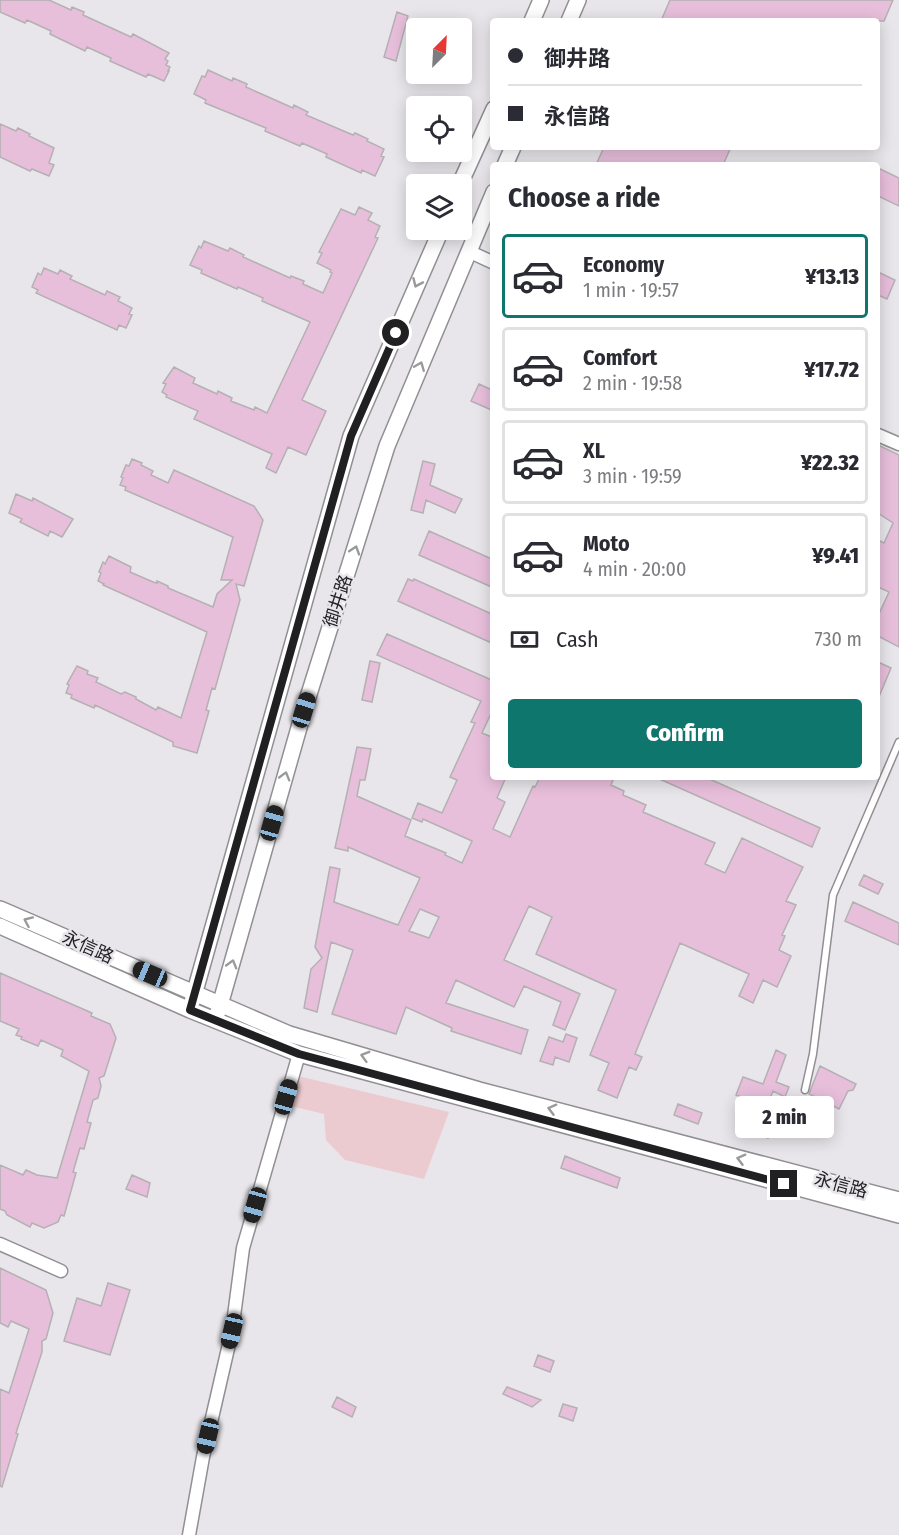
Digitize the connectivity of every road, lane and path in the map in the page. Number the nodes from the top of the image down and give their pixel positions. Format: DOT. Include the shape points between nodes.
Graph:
graph roads {
  1 [pos="541,0"];
  2 [pos="578,0"];
  3 [pos="533,18"];
  4 [pos="570,18"];
  5 [pos="490,118"];
  6 [pos="465,174"];
  7 [pos="490,201"];
  8 [pos="437,240"];
  9 [pos="468,251"];
  10 [pos="490,261"];
  11 [pos="880,436"];
  12 [pos="899,444"];
  13 [pos="899,742"];
  14 [pos="0,909"];
  15 [pos="0,926"];
  16 [pos="195,993"];
  17 [pos="220,1004"];
  18 [pos="190,1010"];
  19 [pos="216,1020"];
  20 [pos="299,1054"];
  21 [pos="805,1090"];
  22 [pos="899,1200"];
  23 [pos="899,1215"];
  24 [pos="0,1244"];
  25 [pos="61,1271"];
  26 [pos="189,1535"];
  1 -- 3 [label="street"];
  2 -- 4 [label="street"];
  5 -- 6 [label="street"];
  7 -- 9 [label="street, 御井路"];
  8 -- 16 [label="street, 御井路, one-way" via="351,436"];
  9 -- 10 [label="street"];
  17 -- 9 [label="street, 御井路, one-way" via="304,710 387,446"];
  11 -- 12 [label="street"];
  13 -- 21 [label="lane" via="832,895"];
  16 -- 14 [label="street, 永信路, one-way"];
  15 -- 18 [label="street, 永信路"];
  16 -- 17 [label="street, 永信路"];
  16 -- 18 [label="street, 御井路"];
  17 -- 19 [label="street, 御井路"];
  22 -- 17 [label="street, 永信路, one-way" via="479,1090 289,1034"];
  18 -- 19 [label="street, 永信路"];
  19 -- 20 [label="street, 永信路"];
  20 -- 23 [label="street, 永信路"];
  20 -- 26 [label="street" via="243,1248 232,1331"];
  24 -- 25 [label="street"];
}
